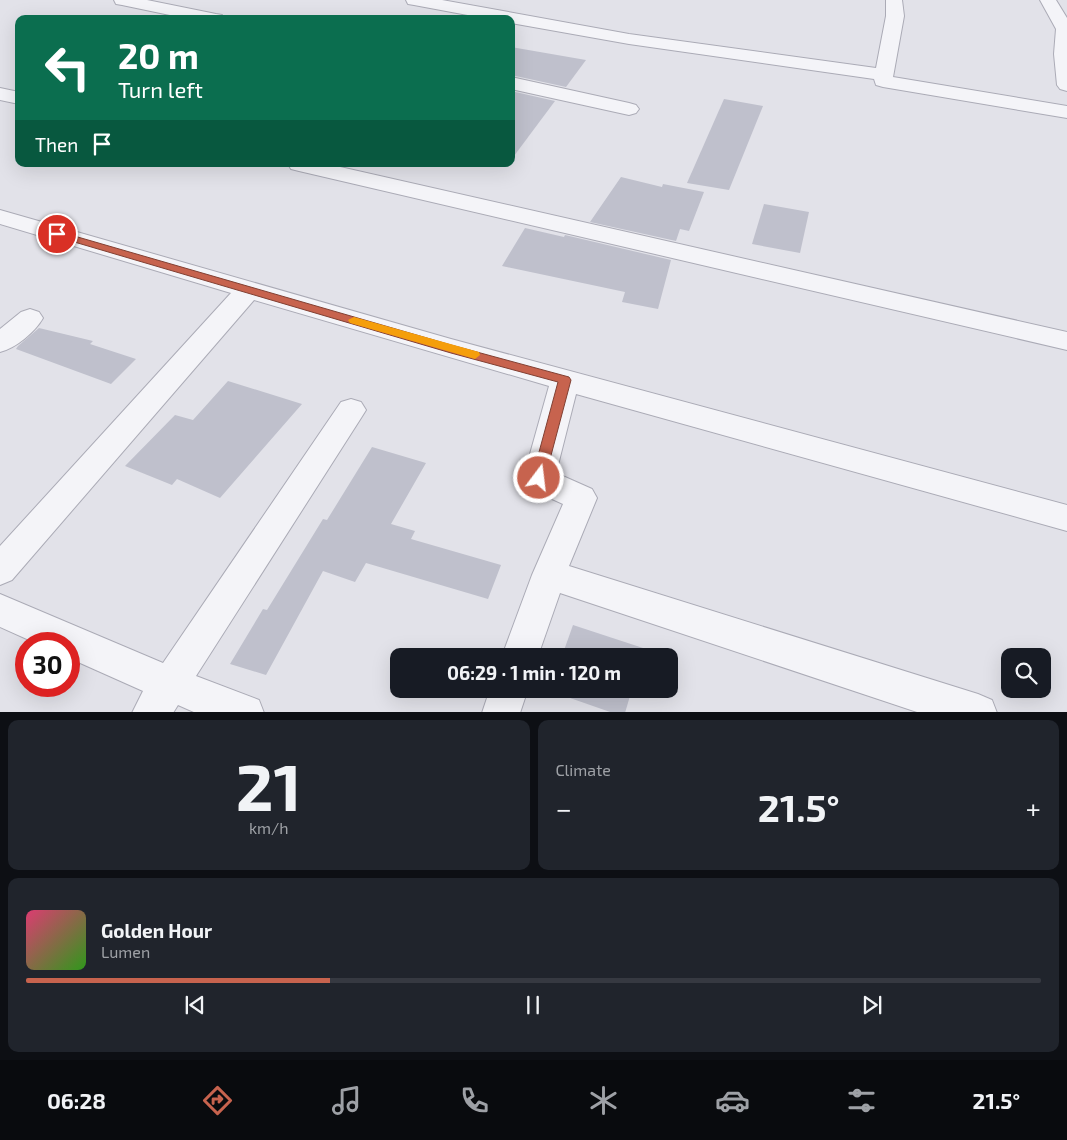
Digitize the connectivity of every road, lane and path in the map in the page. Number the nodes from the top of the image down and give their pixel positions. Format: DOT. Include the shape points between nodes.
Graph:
graph roads {
  1 [pos="122,0"];
  2 [pos="414,0"];
  3 [pos="894,0"];
  4 [pos="1048,0"];
  5 [pos="196,15"];
  6 [pos="495,15"];
  7 [pos="515,19"];
  8 [pos="1065,62"];
  9 [pos="884,76"];
  10 [pos="515,84"];
  11 [pos="1067,86"];
  12 [pos="0,94"];
  13 [pos="15,97"];
  14 [pos="629,110"];
  15 [pos="1067,112"];
  16 [pos="312,167"];
  17 [pos="0,217"];
  18 [pos="248,290"];
  19 [pos="30,318"];
  20 [pos="1067,341"];
  21 [pos="0,344"];
  22 [pos="565,380"];
  23 [pos="351,410"];
  24 [pos="1067,518"];
  25 [pos="0,570"];
  26 [pos="549,575"];
  27 [pos="0,610"];
  28 [pos="523,648"];
  29 [pos="160,698"];
  30 [pos="506,698"];
  31 [pos="245,712"];
  32 [pos="501,712"];
  33 [pos="978,712"];
  1 -- 5 [label="street"];
  2 -- 6 [label="street"];
  3 -- 9 [label="street" via="895,16"];
  4 -- 8 [label="street" via="1064,29"];
  7 -- 9 [label="street" via="630,40"];
  8 -- 11 [label="street"];
  9 -- 15 [label="street" via="883,81"];
  10 -- 14 [label="street"];
  12 -- 13 [label="street"];
  16 -- 20 [label="street"];
  17 -- 18 [label="street"];
  18 -- 22 [label="street"];
  18 -- 25 [label="street"];
  19 -- 21 [label="street"];
  22 -- 24 [label="street"];
  22 -- 26 [label="street" via="539,478 581,498"];
  23 -- 29 [label="street"];
  26 -- 28 [label="street"];
  26 -- 33 [label="street"];
  27 -- 29 [label="street"];
  29 -- 31 [label="street"];
  30 -- 32 [label="street"];
}
